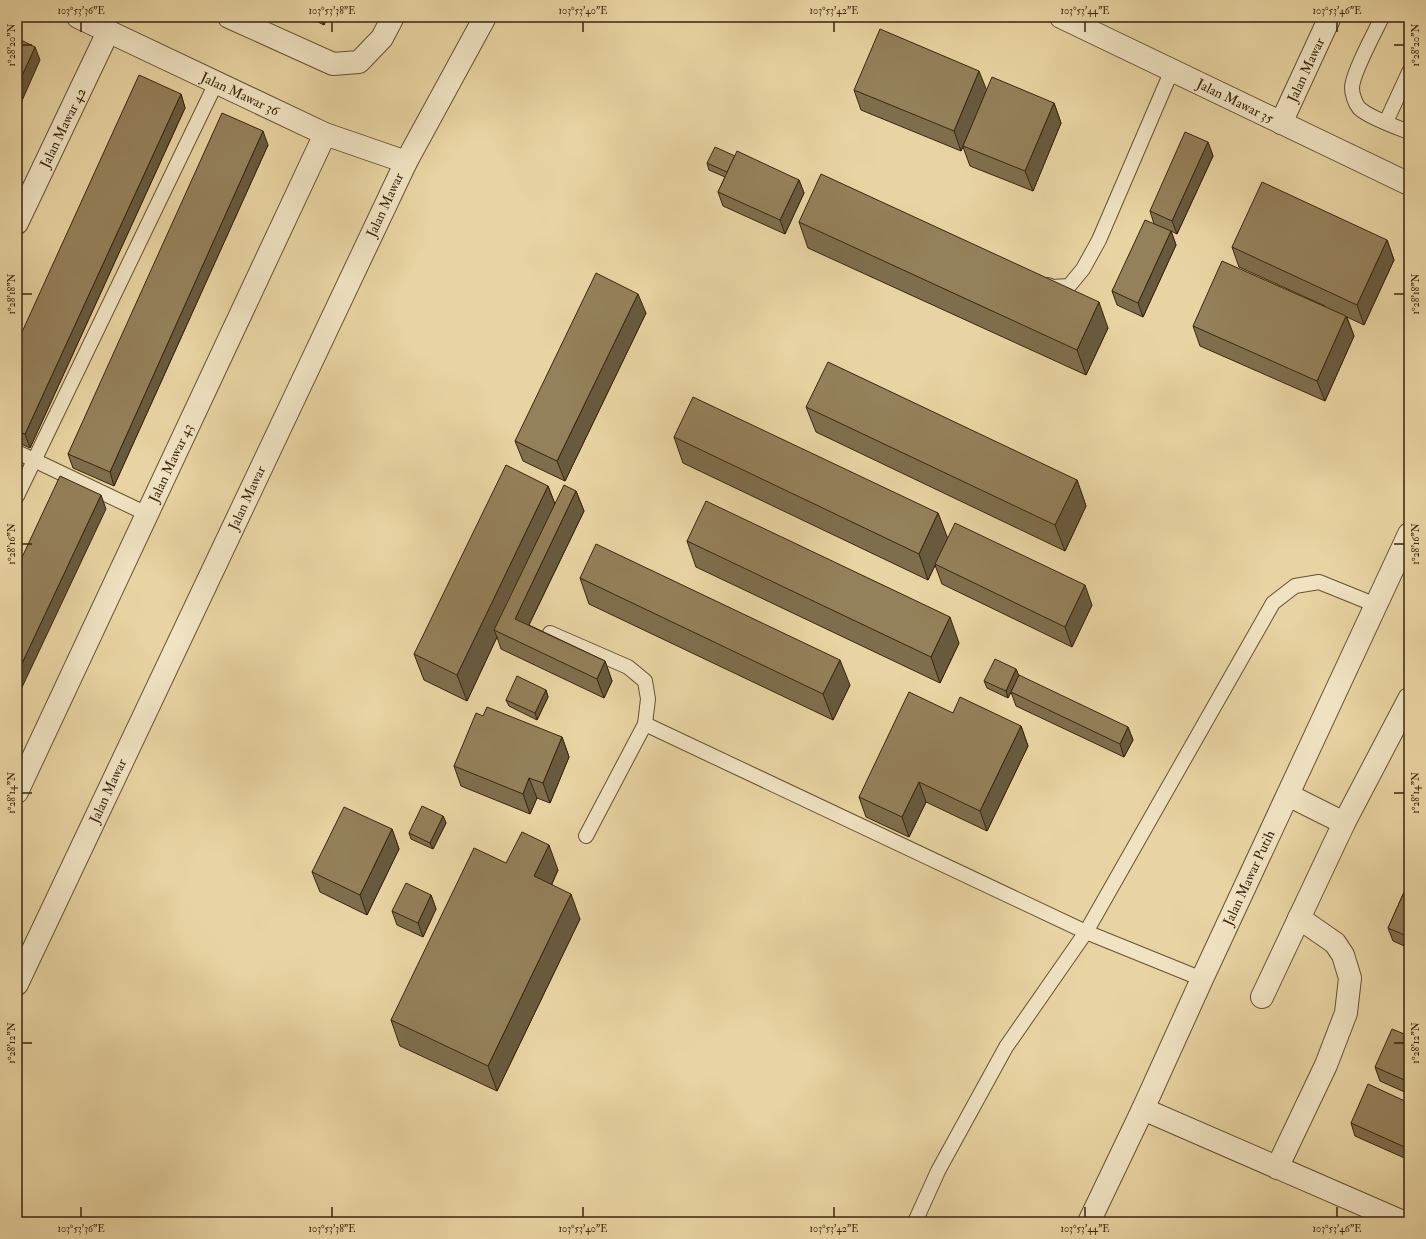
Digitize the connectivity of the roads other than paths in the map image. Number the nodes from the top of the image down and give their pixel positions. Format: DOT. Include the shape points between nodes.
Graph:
graph roads {
  1 [pos="78,17"];
  2 [pos="229,17"];
  3 [pos="393,17"];
  4 [pos="485,17"];
  5 [pos="1061,17"];
  6 [pos="1330,17"];
  7 [pos="1382,17"];
  8 [pos="257,23"];
  9 [pos="108,32"];
  10 [pos="1172,70"];
  11 [pos="1409,72"];
  12 [pos="216,82"];
  13 [pos="1386,122"];
  14 [pos="1281,123"];
  15 [pos="1409,132"];
  16 [pos="325,134"];
  17 [pos="406,162"];
  18 [pos="1409,184"];
  19 [pos="17,223"];
  20 [pos="1034,280"];
  21 [pos="17,452"];
  22 [pos="34,460"];
  23 [pos="17,496"];
  24 [pos="147,514"];
  25 [pos="1409,534"];
  26 [pos="1376,605"];
  27 [pos="550,633"];
  28 [pos="1409,699"];
  29 [pos="645,724"];
  30 [pos="17,792"];
  31 [pos="1288,795"];
  32 [pos="1344,823"];
  33 [pos="586,836"];
  34 [pos="1299,918"];
  35 [pos="1086,932"];
  36 [pos="1202,979"];
  37 [pos="17,984"];
  38 [pos="1262,997"];
  39 [pos="1143,1109"];
  40 [pos="1277,1168"];
  41 [pos="915,1222"];
  42 [pos="1090,1222"];
  43 [pos="1403,1222"];
  1 -- 9 [label="street, Jalan Mawar 36"];
  2 -- 8 [label="street"];
  3 -- 8 [label="street" via="382,38 359,62 333,64"];
  4 -- 17 [label="street, Jalan Mawar"];
  5 -- 10 [label="street, Jalan Mawar 35"];
  6 -- 14 [label="street, Jalan Mawar"];
  7 -- 13 [label="lane" via="1354,77 1352,88 1360,108"];
  9 -- 12 [label="street, Jalan Mawar 36"];
  9 -- 19 [label="street, Jalan Mawar 42"];
  10 -- 14 [label="street, Jalan Mawar 35"];
  10 -- 20 [label="lane" via="1099,240 1083,269 1069,286 1052,287"];
  11 -- 13 [label="lane"];
  12 -- 16 [label="street, Jalan Mawar 36"];
  12 -- 22 [label="lane"];
  13 -- 15 [label="lane"];
  14 -- 18 [label="street, Jalan Mawar 35"];
  16 -- 17 [label="street, Jalan Mawar 36"];
  16 -- 24 [label="street, Jalan Mawar 43"];
  17 -- 37 [label="street, Jalan Mawar"];
  21 -- 22 [label="lane"];
  22 -- 23 [label="lane"];
  22 -- 24 [label="lane"];
  24 -- 30 [label="street, Jalan Mawar 43"];
  25 -- 26 [label="street, Jalan Mawar Putih"];
  26 -- 31 [label="street, Jalan Mawar Putih"];
  26 -- 35 [label="lane" via="1319,582 1295,586 1273,603"];
  27 -- 29 [label="lane" via="628,667 645,681 648,699"];
  28 -- 32 [label="street"];
  29 -- 33 [label="lane"];
  29 -- 35 [label="lane"];
  31 -- 32 [label="street"];
  31 -- 36 [label="street, Jalan Mawar Putih"];
  32 -- 34 [label="street"];
  34 -- 38 [label="street"];
  34 -- 40 [label="street" via="1335,943 1343,955 1350,978 1346,1013 1326,1064"];
  35 -- 36 [label="lane"];
  35 -- 41 [label="lane" via="1006,1046 938,1171"];
  36 -- 39 [label="street, Jalan Mawar Putih"];
  39 -- 40 [label="street"];
  39 -- 42 [label="street, Jalan Mawar Putih"];
  40 -- 43 [label="street"];
}
